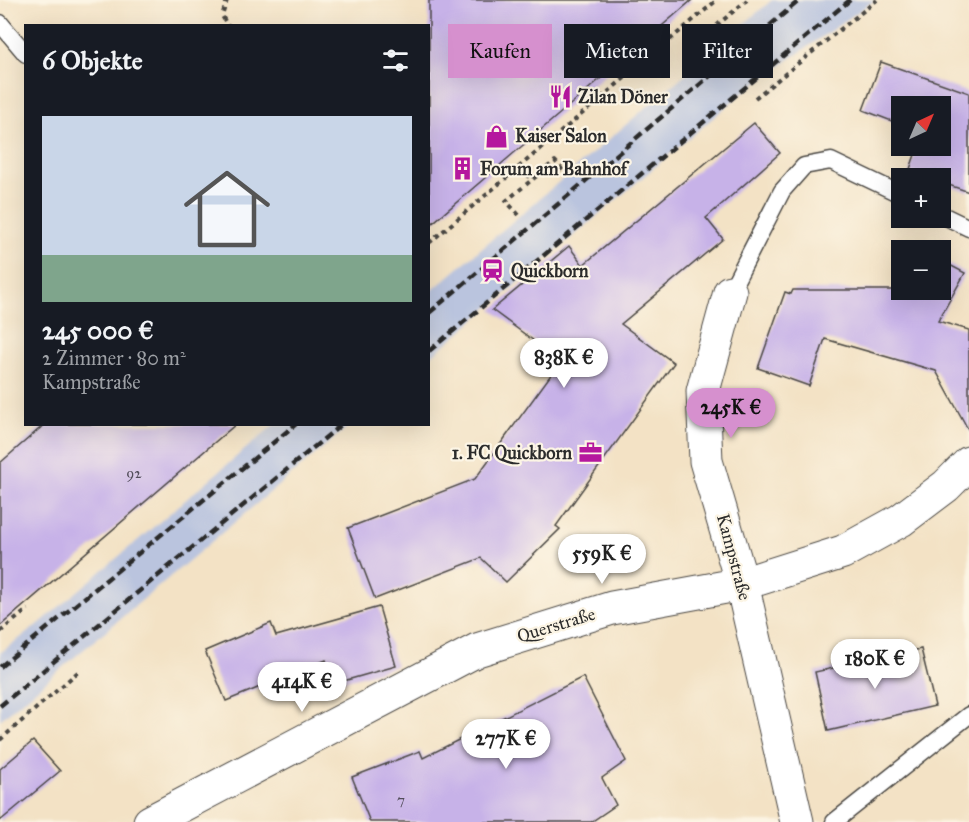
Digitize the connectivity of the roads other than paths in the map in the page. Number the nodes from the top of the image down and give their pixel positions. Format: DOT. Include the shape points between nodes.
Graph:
graph roads {
  1 [pos="0,23"];
  2 [pos="24,52"];
  3 [pos="891,190"];
  4 [pos="951,219"];
  5 [pos="969,228"];
  6 [pos="730,292"];
  7 [pos="969,463"];
  8 [pos="742,585"];
  9 [pos="969,715"];
  10 [pos="150,822"];
  11 [pos="797,822"];
  12 [pos="834,822"];
  1 -- 2 [label="lane"];
  3 -- 6 [label="lane" via="831,161 804,166 782,191"];
  4 -- 5 [label="lane"];
  6 -- 8 [label="street, Kampstraße" via="703,391 706,461"];
  7 -- 8 [label="street, Querstraße" via="901,520 843,552"];
  8 -- 10 [label="street, Querstraße" via="612,608 477,650"];
  8 -- 11 [label="street, Kampstraße"];
  9 -- 12 [label="lane"];
}
